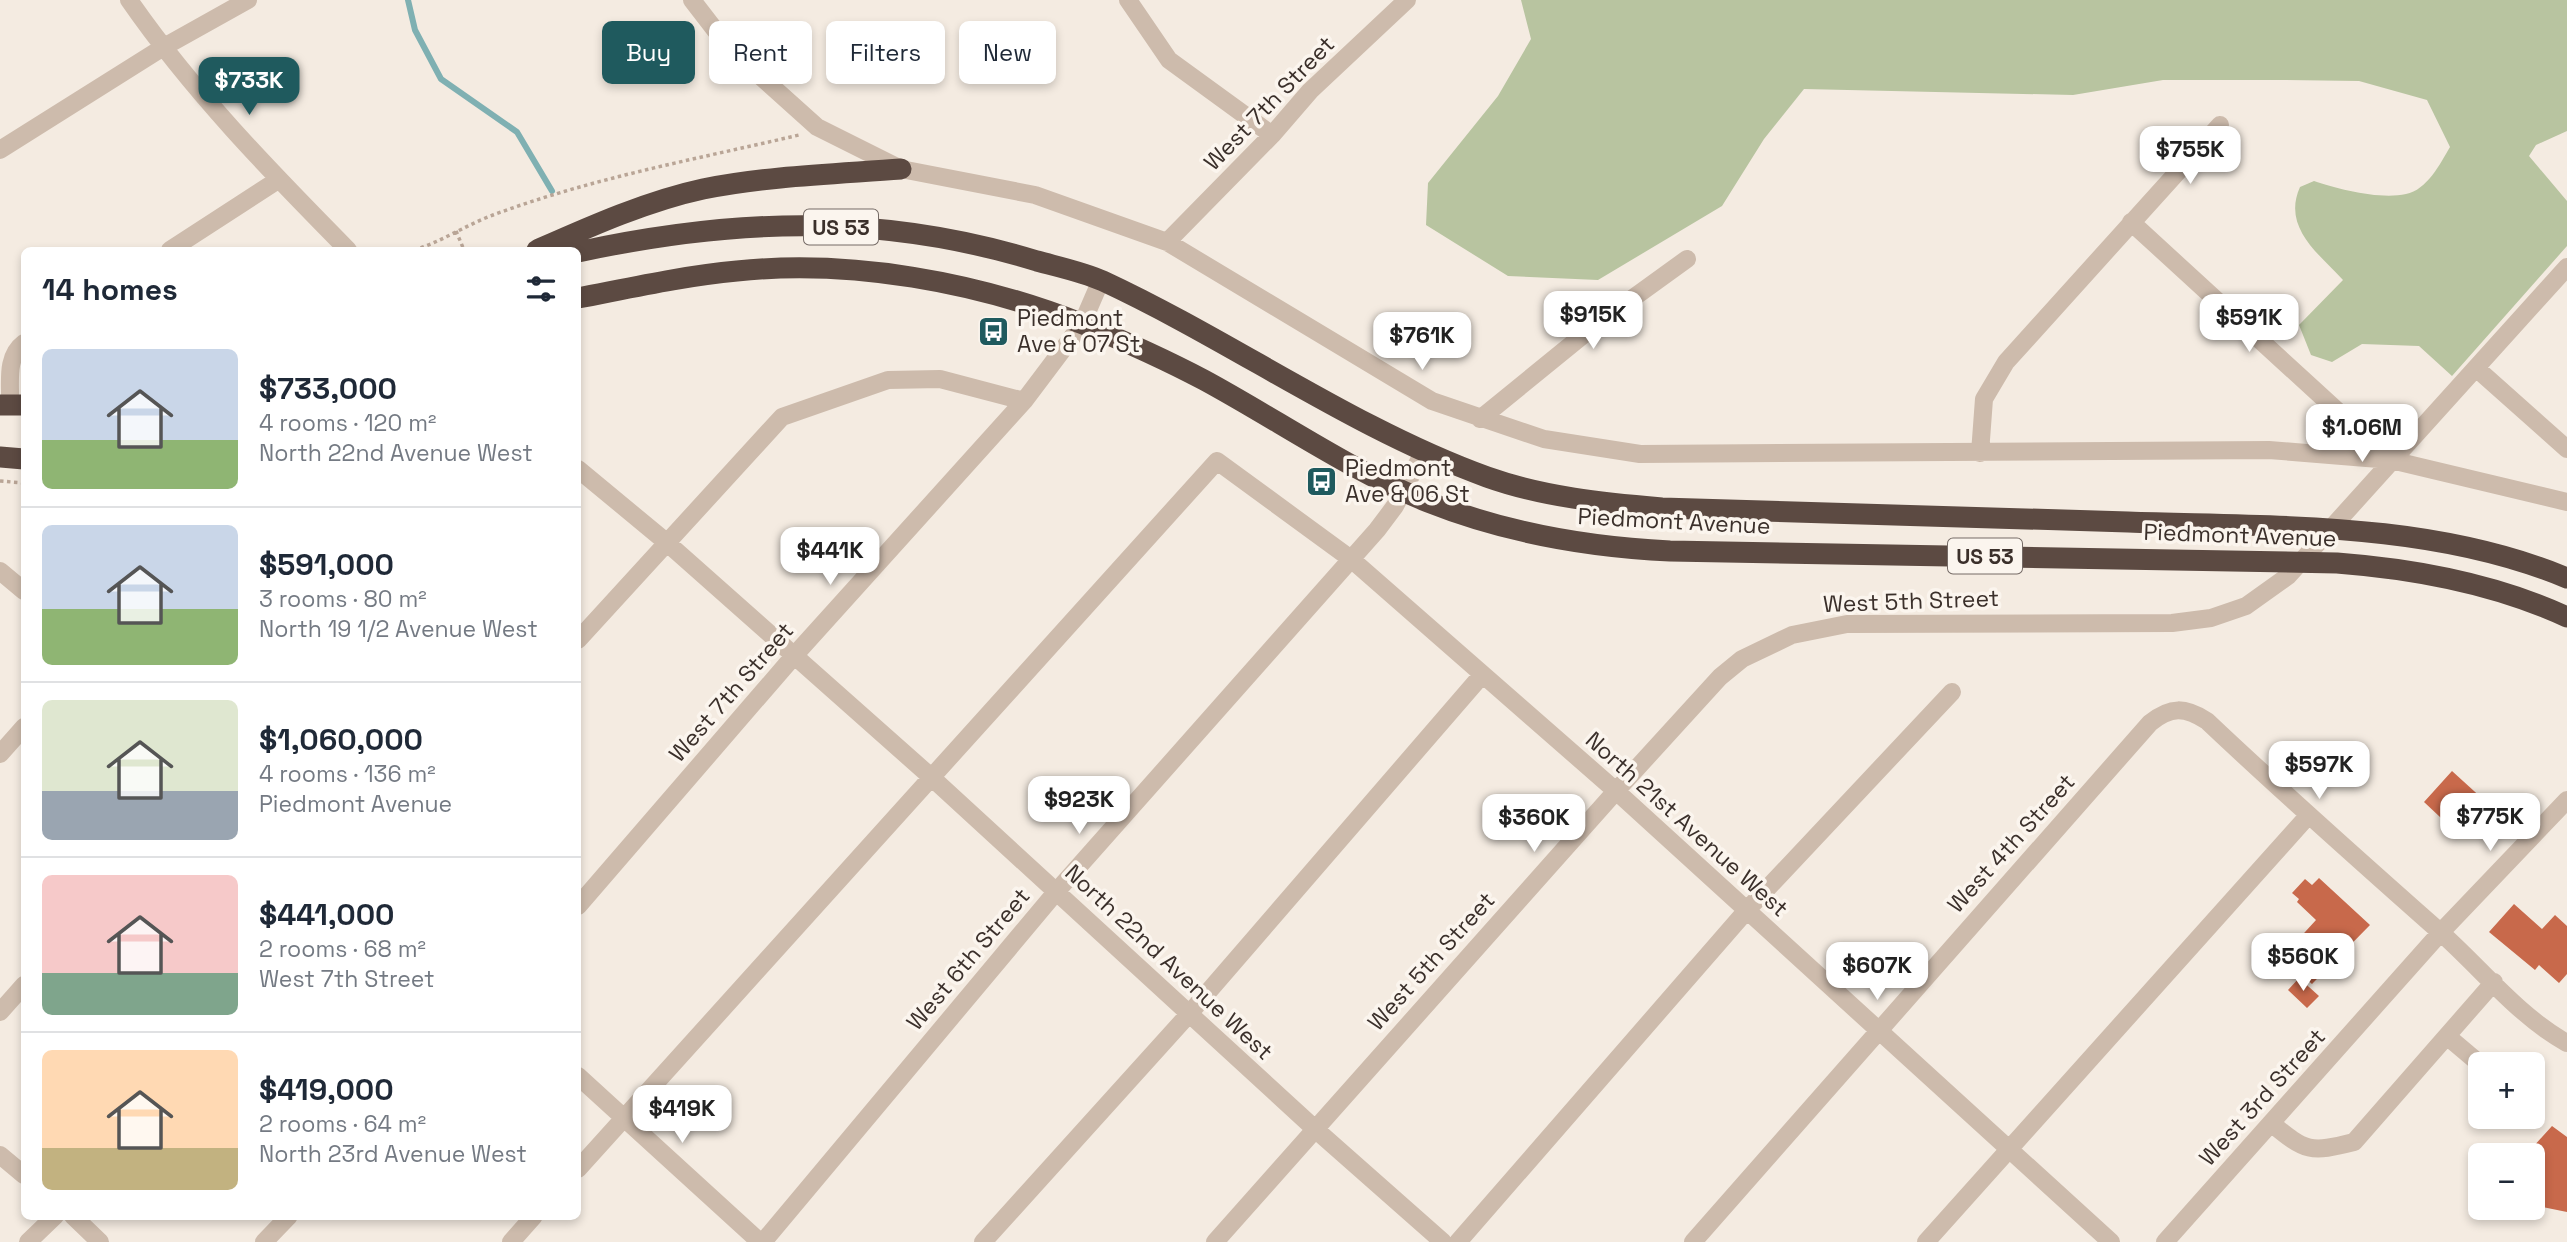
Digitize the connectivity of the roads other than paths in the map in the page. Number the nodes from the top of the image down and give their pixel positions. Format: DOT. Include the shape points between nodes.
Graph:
graph roads {
  1 [pos="130,0"];
  2 [pos="248,0"];
  3 [pos="692,0"];
  4 [pos="1128,0"];
  5 [pos="1407,0"];
  6 [pos="162,48"];
  7 [pos="2220,125"];
  8 [pos="1272,135"];
  9 [pos="0,150"];
  10 [pos="901,169"];
  11 [pos="278,180"];
  12 [pos="2131,222"];
  13 [pos="1167,242"];
  14 [pos="175,247"];
  15 [pos="345,247"];
  16 [pos="545,247"];
  17 [pos="581,251"];
  18 [pos="1687,259"];
  19 [pos="2567,267"];
  20 [pos="1101,280"];
  21 [pos="581,297"];
  22 [pos="1082,324"];
  23 [pos="21,346"];
  24 [pos="2476,368"];
  25 [pos="1024,401"];
  26 [pos="12,405"];
  27 [pos="1480,419"];
  28 [pos="2567,449"];
  29 [pos="1424,451"];
  30 [pos="1980,453"];
  31 [pos="0,457"];
  32 [pos="21,458"];
  33 [pos="2391,460"];
  34 [pos="581,471"];
  35 [pos="1403,491"];
  36 [pos="2567,502"];
  37 [pos="665,541"];
  38 [pos="1351,559"];
  39 [pos="0,571"];
  40 [pos="2567,578"];
  41 [pos="21,588"];
  42 [pos="2567,617"];
  43 [pos="581,637"];
  44 [pos="793,657"];
  45 [pos="1482,675"];
  46 [pos="1952,692"];
  47 [pos="21,730"];
  48 [pos="0,754"];
  49 [pos="930,776"];
  50 [pos="1616,791"];
  51 [pos="2567,800"];
  52 [pos="2307,817"];
  53 [pos="1056,892"];
  54 [pos="581,903"];
  55 [pos="1747,909"];
  56 [pos="2441,932"];
  57 [pos="2494,982"];
  58 [pos="21,988"];
  59 [pos="0,1012"];
  60 [pos="1189,1014"];
  61 [pos="1878,1029"];
  62 [pos="2448,1037"];
  63 [pos="2567,1043"];
  64 [pos="2468,1054"];
  65 [pos="581,1079"];
  66 [pos="624,1118"];
  67 [pos="2272,1123"];
  68 [pos="1315,1129"];
  69 [pos="2008,1151"];
  70 [pos="0,1154"];
  71 [pos="581,1166"];
  72 [pos="21,1172"];
  73 [pos="51,1220"];
  74 [pos="76,1220"];
  75 [pos="285,1220"];
  76 [pos="530,1220"];
  77 [pos="27,1242"];
  78 [pos="100,1242"];
  79 [pos="264,1242"];
  80 [pos="511,1242"];
  81 [pos="762,1242"];
  82 [pos="983,1242"];
  83 [pos="1215,1242"];
  84 [pos="1443,1242"];
  85 [pos="1458,1242"];
  86 [pos="1693,1242"];
  87 [pos="1926,1242"];
  88 [pos="2111,1242"];
  89 [pos="2165,1242"];
  1 -- 6 [label="street"];
  2 -- 6 [label="street"];
  3 -- 10 [label="street" via="729,48 817,127"];
  4 -- 8 [label="street" via="1169,60"];
  5 -- 8 [label="street, West 7th Street" via="1310,91"];
  6 -- 9 [label="street"];
  6 -- 11 [label="street"];
  7 -- 12 [label="street"];
  8 -- 13 [label="street, West 7th Street"];
  10 -- 13 [label="street" via="1035,195"];
  10 -- 16 [label="highway" via="760,180 701,190"];
  11 -- 14 [label="street"];
  11 -- 15 [label="street"];
  12 -- 30 [label="street" via="1998,373 1982,408"];
  12 -- 33 [label="street"];
  13 -- 27 [label="street" via="1432,401"];
  17 -- 20 [label="highway, Piedmont Avenue / US 53" via="741,225 812,225 894,230 992,247"];
  18 -- 27 [label="street" via="1582,335"];
  19 -- 24 [label="street"];
  20 -- 22 [label="street, West 7th Street"];
  20 -- 29 [label="highway, Piedmont Avenue / US 53"];
  21 -- 22 [label="highway, Piedmont Avenue / US 53" via="739,271 862,272 985,292"];
  22 -- 25 [label="street, West 7th Street"];
  22 -- 35 [label="highway, Piedmont Avenue / US 53" via="1202,379"];
  23 -- 26 [label="street" via="11,365"];
  24 -- 28 [label="street"];
  24 -- 33 [label="street"];
  25 -- 37 [label="street" via="940,379 888,380 782,417"];
  25 -- 44 [label="street, West 7th Street"];
  27 -- 30 [label="street" via="1544,439 1640,454"];
  29 -- 35 [label="street, West 6th Street"];
  29 -- 40 [label="highway, Piedmont Avenue / US 53" via="1512,484 1614,504 2339,531 2461,547"];
  30 -- 33 [label="street" via="2269,450"];
  31 -- 32 [label="highway"];
  33 -- 36 [label="street"];
  33 -- 50 [label="street, West 5th Street" via="2279,585 2246,606 2219,616 2172,623 1936,622 1829,626 1792,635 1760,648 1720,677"];
  34 -- 37 [label="street, North 22nd Avenue West"];
  35 -- 38 [label="street, West 6th Street"];
  35 -- 42 [label="highway, Piedmont Avenue / US 53" via="1514,530 1609,547 2337,563 2444,578 2527,600"];
  37 -- 43 [label="street"];
  37 -- 44 [label="street, North 22nd Avenue West"];
  38 -- 45 [label="street, North 21st Avenue West"];
  38 -- 49 [label="street, North 21st Avenue West" via="1217,461"];
  38 -- 53 [label="street, West 6th Street"];
  39 -- 41 [label="street"];
  44 -- 49 [label="street, North 22nd Avenue West"];
  44 -- 54 [label="street, West 7th Street"];
  45 -- 50 [label="street, North 21st Avenue West"];
  45 -- 60 [label="street"];
  46 -- 55 [label="street"];
  47 -- 48 [label="street"];
  49 -- 53 [label="street, North 22nd Avenue West"];
  49 -- 66 [label="street"];
  50 -- 55 [label="street, North 21st Avenue West"];
  50 -- 68 [label="street, West 5th Street"];
  51 -- 56 [label="street, West 3rd Street"];
  52 -- 56 [label="street"];
  52 -- 61 [label="street, West 4th Street" via="2207,721 2179,709 2163,713"];
  52 -- 69 [label="street"];
  53 -- 60 [label="street, North 22nd Avenue West"];
  53 -- 81 [label="street, West 6th Street"];
  55 -- 61 [label="street, North 21st Avenue West"];
  55 -- 85 [label="street"];
  56 -- 57 [label="street"];
  56 -- 67 [label="street, West 3rd Street"];
  57 -- 62 [label="street"];
  57 -- 63 [label="street"];
  58 -- 59 [label="street"];
  60 -- 68 [label="street, North 22nd Avenue West"];
  60 -- 82 [label="street"];
  61 -- 69 [label="street, North 21st Avenue West"];
  61 -- 86 [label="street, West 4th Street"];
  62 -- 64 [label="street"];
  62 -- 67 [label="street" via="2354,1142 2322,1150 2298,1145"];
  65 -- 66 [label="street"];
  66 -- 71 [label="street"];
  66 -- 81 [label="street"];
  67 -- 89 [label="street, West 3rd Street"];
  68 -- 83 [label="street, West 5th Street"];
  68 -- 84 [label="street, North 22nd Avenue West"];
  69 -- 87 [label="street"];
  69 -- 88 [label="street, North 21st Avenue West"];
  70 -- 72 [label="street"];
  73 -- 77 [label="street"];
  74 -- 78 [label="street"];
  75 -- 79 [label="street"];
  76 -- 80 [label="street"];
}
